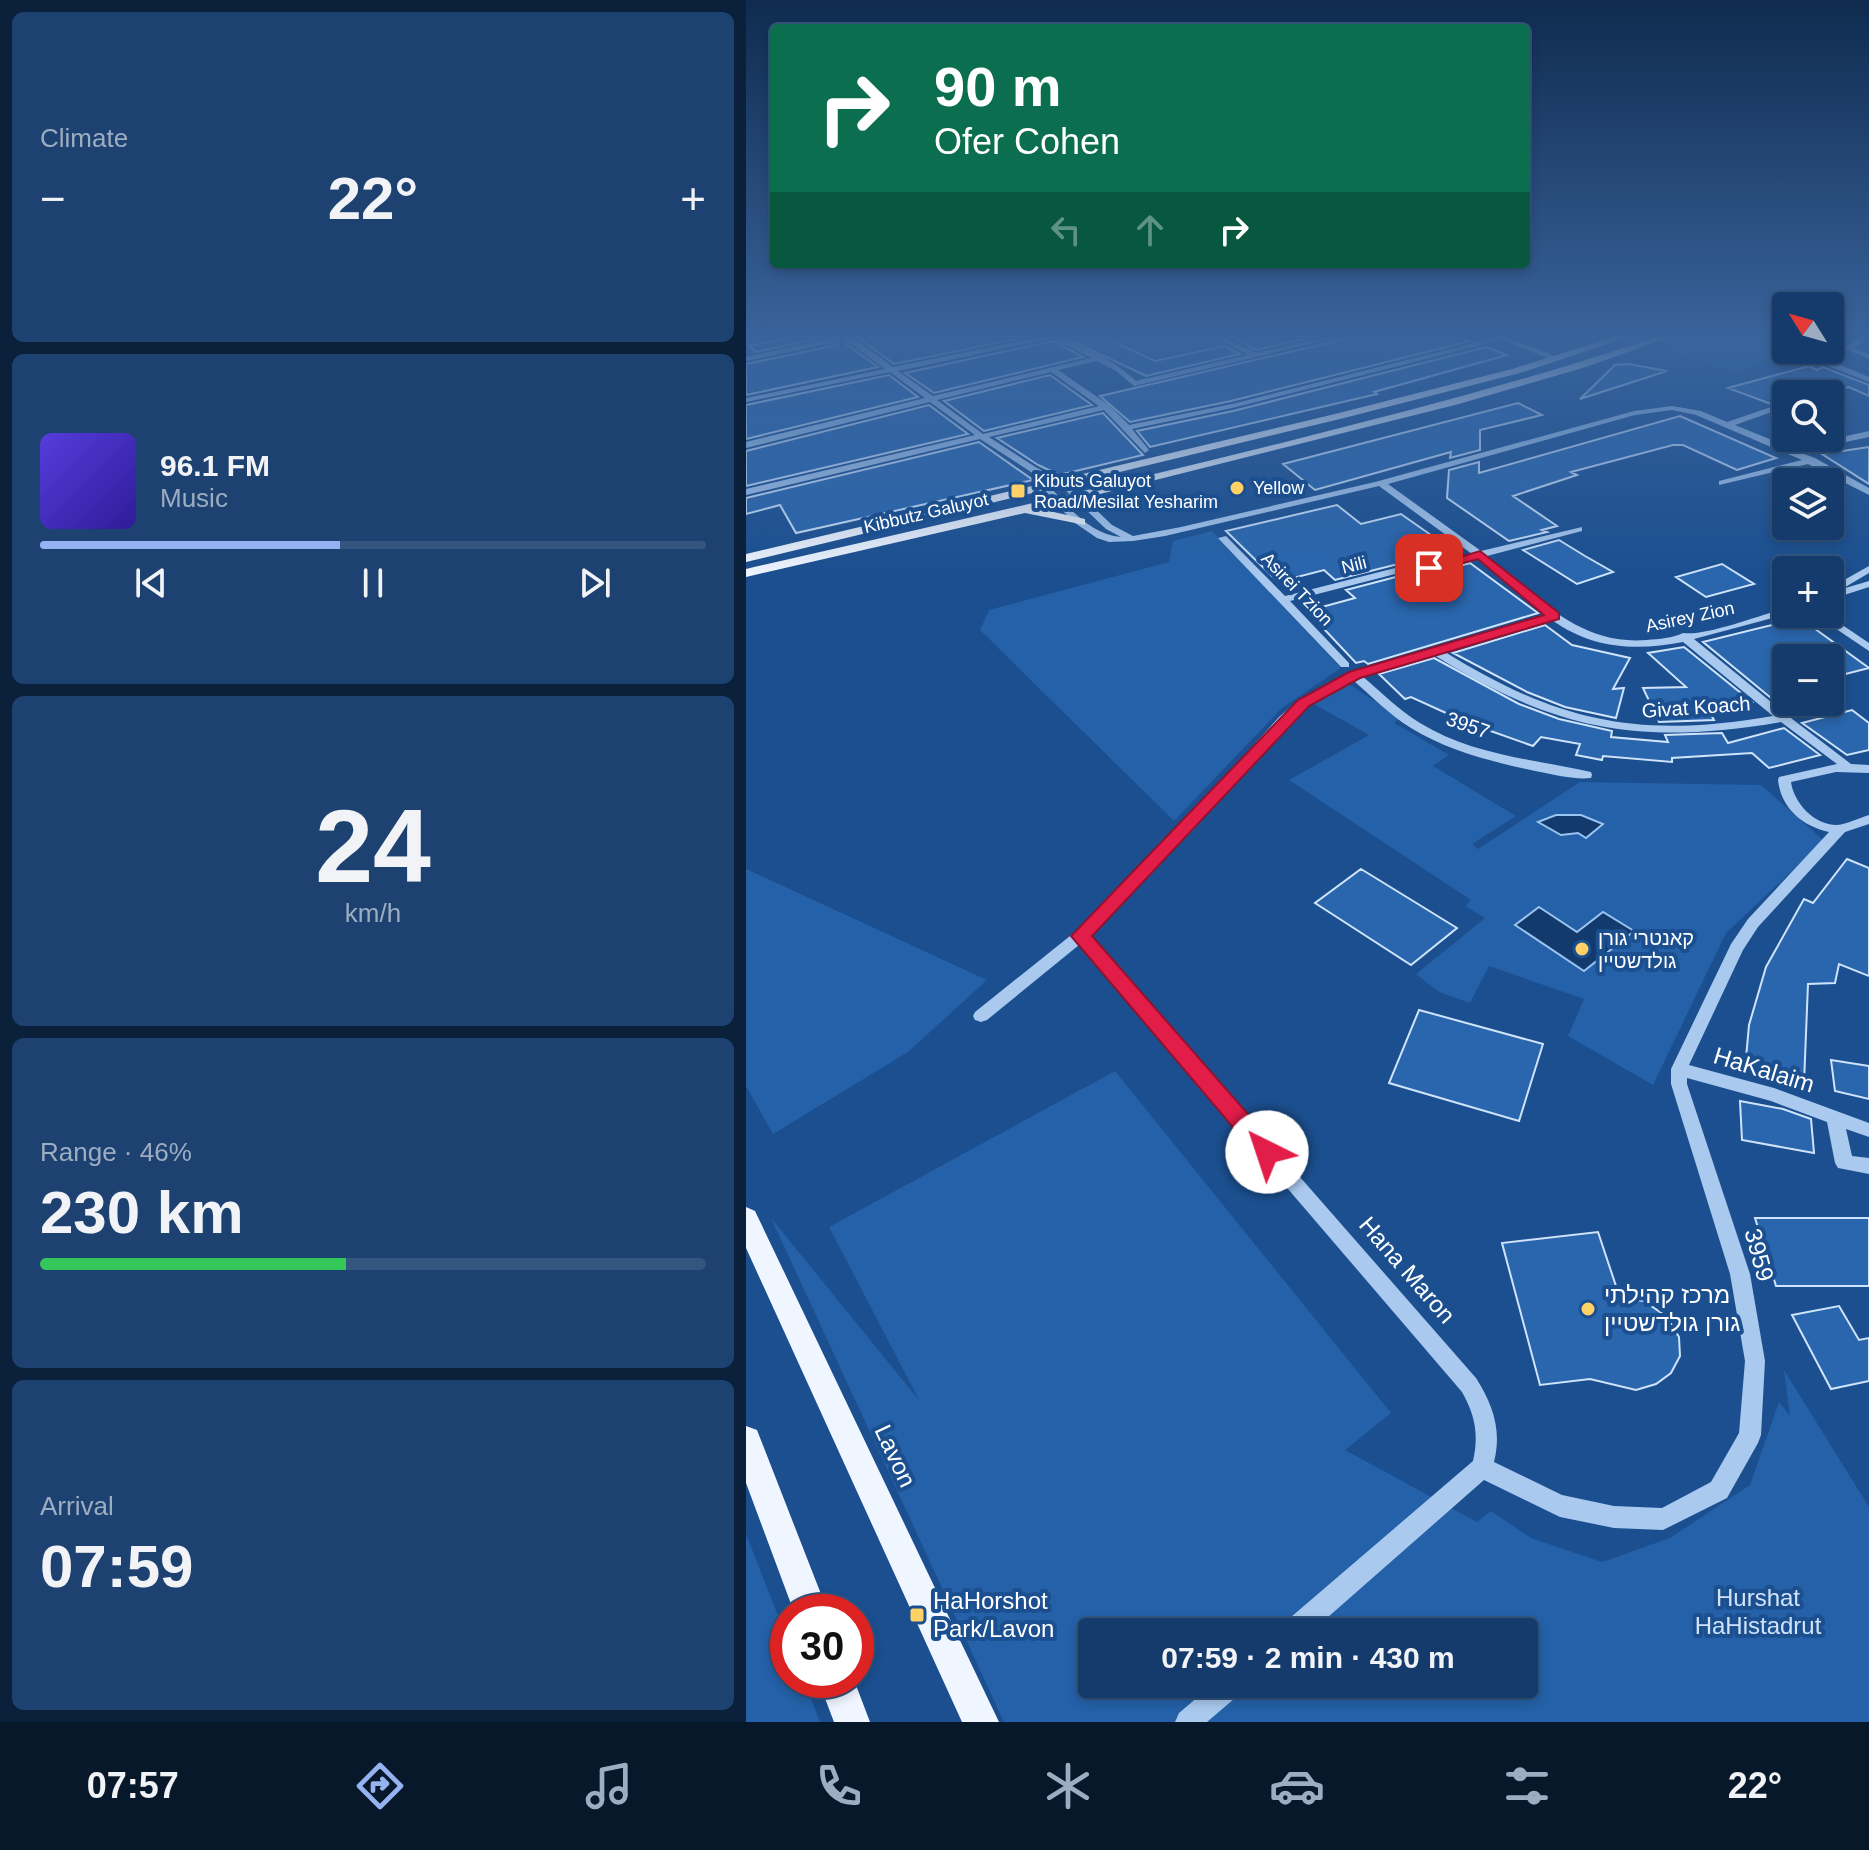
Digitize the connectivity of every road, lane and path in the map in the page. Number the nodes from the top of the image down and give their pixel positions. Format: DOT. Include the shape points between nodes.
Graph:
graph roads {
  1 [pos="863,416"];
  2 [pos="953,416"];
  3 [pos="1066,416"];
  4 [pos="1117,416"];
  5 [pos="1181,416"];
  6 [pos="1332,416"];
  7 [pos="1397,416"];
  8 [pos="1622,416"];
  9 [pos="1699,416"];
  10 [pos="1751,416"];
  11 [pos="1727,425"];
  12 [pos="1129,427"];
  13 [pos="1869,434"];
  14 [pos="981,436"];
  15 [pos="1844,439"];
  16 [pos="1772,443"];
  17 [pos="746,445"];
  18 [pos="1145,450"];
  19 [pos="1793,452"];
  20 [pos="1812,460"];
  21 [pos="1034,470"];
  22 [pos="1722,483"];
  23 [pos="1064,484"];
  24 [pos="1382,484"];
  25 [pos="1047,488"];
  26 [pos="746,492"];
  27 [pos="1869,492"];
  28 [pos="1078,497"];
  29 [pos="1060,501"];
  30 [pos="1011,512"];
  31 [pos="1080,522"];
  32 [pos="1579,529"];
  33 [pos="1129,537"];
  34 [pos="1223,538"];
  35 [pos="1480,555"];
  36 [pos="746,558"];
  37 [pos="1869,569"];
  38 [pos="746,573"];
  39 [pos="1869,584"];
  40 [pos="1844,585"];
  41 [pos="1844,590"];
  42 [pos="1282,600"];
  43 [pos="1772,614"];
  44 [pos="1554,616"];
  45 [pos="1840,628"];
  46 [pos="1683,636"];
  47 [pos="1869,648"];
  48 [pos="1437,652"];
  49 [pos="1349,670"];
  50 [pos="1783,718"];
  51 [pos="1846,765"];
  52 [pos="1869,769"];
  53 [pos="1586,775"];
  54 [pos="1869,819"];
  55 [pos="1840,829"];
  56 [pos="1080,936"];
  57 [pos="981,1016"];
  58 [pos="1679,1069"];
  59 [pos="1835,1118"];
  60 [pos="1869,1130"];
  61 [pos="1869,1166"];
  62 [pos="746,1219"];
  63 [pos="746,1441"];
  64 [pos="1482,1467"];
  65 [pos="804,1594"];
  66 [pos="1309,1618"];
  67 [pos="843,1698"];
  68 [pos="1216,1698"];
  69 [pos="852,1722"];
  70 [pos="981,1722"];
  71 [pos="1188,1722"];
  1 -- 17 [label="street"];
  2 -- 14 [label="street"];
  3 -- 14 [label="street"];
  4 -- 12 [label="street"];
  5 -- 12 [label="street"];
  6 -- 23 [label="main road, Kibbutz Galuyot"];
  7 -- 28 [label="main road, Kibbutz Galuyot"];
  8 -- 24 [label="street"];
  9 -- 11 [label="street"];
  10 -- 11 [label="street"];
  11 -- 16 [label="street"];
  12 -- 18 [label="street"];
  13 -- 15 [label="street"];
  14 -- 21 [label="street"];
  14 -- 26 [label="street"];
  19 -- 20 [label="street"];
  20 -- 22 [label="street"];
  20 -- 27 [label="street"];
  21 -- 23 [label="street"];
  21 -- 25 [label="street"];
  23 -- 25 [label="main road, Kibbutz Galuyot"];
  23 -- 28 [label="street"];
  24 -- 33 [label="street"];
  24 -- 35 [label="street, Asirey Zion"];
  25 -- 29 [label="street"];
  25 -- 36 [label="main road, Kibbutz Galuyot"];
  28 -- 29 [label="main road, Kibbutz Galuyot"];
  28 -- 33 [label="street" via="1109,527"];
  29 -- 30 [label="main road, Kibbutz Galuyot"];
  29 -- 31 [label="street"];
  30 -- 31 [label="main road" via="1040,512"];
  30 -- 38 [label="main road, Kibbutz Galuyot"];
  31 -- 33 [label="street" via="1106,539"];
  32 -- 35 [label="street, Nili"];
  34 -- 42 [label="street, Asirei Tzion"];
  35 -- 42 [label="street, Nili"];
  35 -- 44 [label="street, Asirey Zion"];
  37 -- 40 [label="street"];
  39 -- 41 [label="street"];
  42 -- 49 [label="street, Asirei Tzion"];
  43 -- 46 [label="street, Asirey Zion"];
  44 -- 46 [label="street, Asirey Zion" via="1575,631 1621,644"];
  44 -- 48 [label="street"];
  45 -- 47 [label="street"];
  46 -- 50 [label="street"];
  48 -- 49 [label="street"];
  48 -- 50 [label="street, Givat Koach" via="1493,686 1565,716 1633,731 1699,730"];
  49 -- 53 [label="street, 3957" via="1427,732 1509,760"];
  49 -- 56 [label="street" via="1283,720 1188,827"];
  50 -- 51 [label="street"];
  51 -- 52 [label="street"];
  51 -- 55 [label="street" via="1784,780 1784,792 1799,813"];
  54 -- 55 [label="street"];
  55 -- 58 [label="street" via="1736,948"];
  56 -- 57 [label="street"];
  56 -- 64 [label="street, Hana Maron" via="1469,1385 1485,1409 1489,1442"];
  58 -- 59 [label="street, HaKalaim"];
  58 -- 64 [label="street, 3959" via="1679,1084 1740,1274 1755,1361 1750,1435 1719,1490 1663,1519 1614,1517 1560,1506"];
  59 -- 60 [label="street, HaKalaim"];
  59 -- 61 [label="street" via="1844,1163"];
  62 -- 70 [label="main road, Lavon"];
  63 -- 65 [label="main road"];
  64 -- 66 [label="street"];
  67 -- 69 [label="main road"];
  68 -- 71 [label="street"];
}
